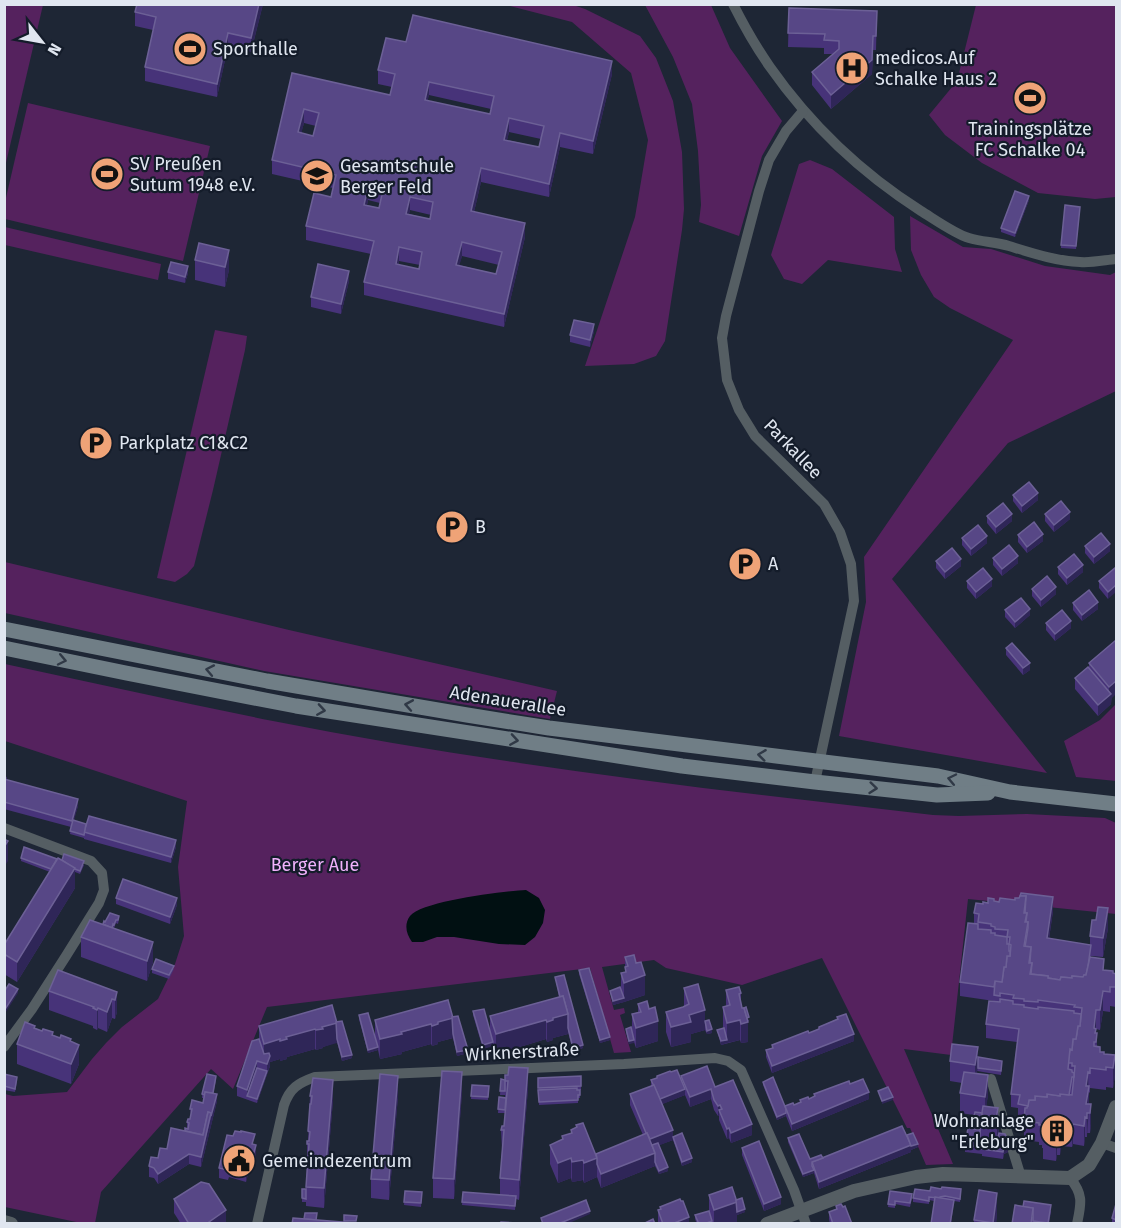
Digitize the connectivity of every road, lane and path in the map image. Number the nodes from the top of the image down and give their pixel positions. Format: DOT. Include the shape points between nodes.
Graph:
graph roads {
  1 [pos="733,4"];
  2 [pos="803,111"];
  3 [pos="1116,259"];
  4 [pos="4,629"];
  5 [pos="4,648"];
  6 [pos="820,762"];
  7 [pos="815,783"];
  8 [pos="1010,792"];
  9 [pos="1116,804"];
  10 [pos="4,828"];
  11 [pos="4,1047"];
  12 [pos="991,1079"];
  13 [pos="1116,1107"];
  14 [pos="1101,1143"];
  15 [pos="1116,1148"];
  16 [pos="1021,1177"];
  17 [pos="1070,1178"];
  18 [pos="804,1217"];
  19 [pos="4,1222"];
  20 [pos="11,1224"];
  21 [pos="257,1224"];
  22 [pos="767,1224"];
  23 [pos="1077,1224"];
  1 -- 2 [label="street" via="770,67"];
  2 -- 3 [label="street" via="869,173 968,238 1075,261"];
  2 -- 6 [label="street, Parkallee" via="769,160 723,338 727,380 739,410 754,436 824,504 840,532 851,564 854,600"];
  6 -- 4 [label="main road, Adenauerallee, one-way" via="456,713 267,681"];
  5 -- 7 [label="main road, Adenauerallee, one-way" via="296,706"];
  6 -- 7 [label="street, Parkallee"];
  8 -- 6 [label="main road, Adenauerallee, one-way" via="938,776"];
  7 -- 8 [label="main road, Adenauerallee, one-way" via="937,795"];
  8 -- 9 [label="main road, Adenauerallee"];
  10 -- 11 [label="street" via="91,861 102,873 104,890 32,1009"];
  12 -- 16 [label="street"];
  13 -- 14 [label="street"];
  14 -- 15 [label="street"];
  14 -- 17 [label="street" via="1089,1165"];
  16 -- 17 [label="street"];
  16 -- 18 [label="street" via="916,1177 854,1191"];
  17 -- 23 [label="street" via="1079,1189"];
  18 -- 21 [label="street, Wirknerstraße" via="741,1070 715,1058 315,1077 301,1082 288,1094 284,1105"];
  18 -- 22 [label="street"];
  19 -- 20 [label="street"];
}
